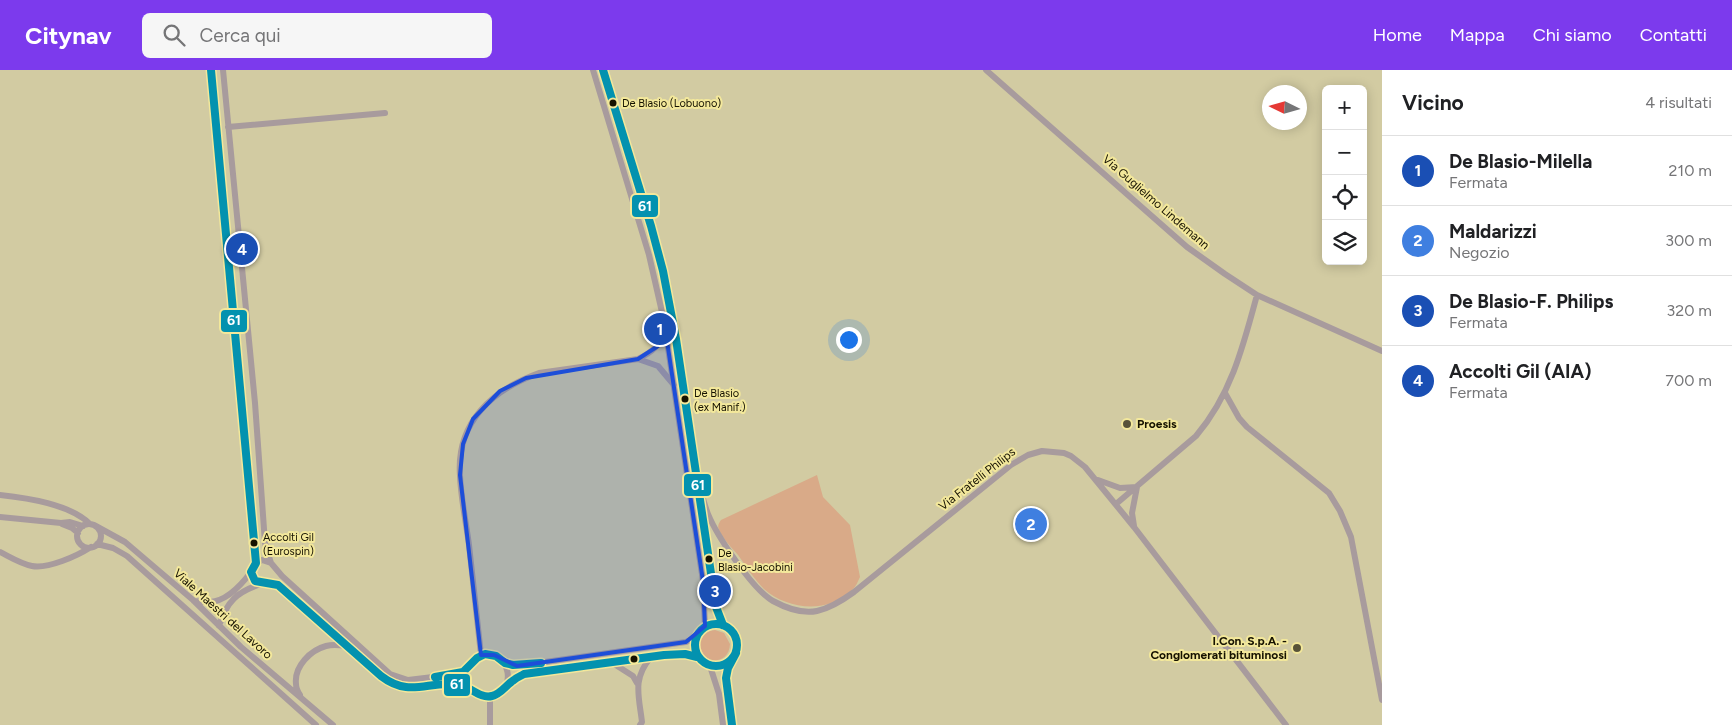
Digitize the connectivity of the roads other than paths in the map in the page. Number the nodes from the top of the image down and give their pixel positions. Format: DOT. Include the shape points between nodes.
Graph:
graph roads {
  1 [pos="211,70"];
  2 [pos="224,70"];
  3 [pos="593,70"];
  4 [pos="603,70"];
  5 [pos="986,70"];
  6 [pos="385,113"];
  7 [pos="228,127"];
  8 [pos="1258,296"];
  9 [pos="664,321"];
  10 [pos="1382,351"];
  11 [pos="638,359"];
  12 [pos="675,386"];
  13 [pos="1225,393"];
  14 [pos="695,466"];
  15 [pos="1096,480"];
  16 [pos="1137,487"];
  17 [pos="0,495"];
  18 [pos="1116,504"];
  19 [pos="0,517"];
  20 [pos="61,523"];
  21 [pos="89,525"];
  22 [pos="1134,527"];
  23 [pos="78,533"];
  24 [pos="94,546"];
  25 [pos="0,552"];
  26 [pos="271,562"];
  27 [pos="256,563"];
  28 [pos="276,569"];
  29 [pos="252,572"];
  30 [pos="269,583"];
  31 [pos="261,584"];
  32 [pos="193,600"];
  33 [pos="723,625"];
  34 [pos="219,626"];
  35 [pos="706,626"];
  36 [pos="696,637"];
  37 [pos="346,646"];
  38 [pos="481,655"];
  39 [pos="650,657"];
  40 [pos="697,657"];
  41 [pos="611,662"];
  42 [pos="730,662"];
  43 [pos="504,663"];
  44 [pos="710,666"];
  45 [pos="468,667"];
  46 [pos="638,683"];
  47 [pos="506,686"];
  48 [pos="471,689"];
  49 [pos="300,696"];
  50 [pos="490,697"];
  51 [pos="1382,700"];
  52 [pos="316,725"];
  53 [pos="334,725"];
  54 [pos="490,725"];
  55 [pos="640,725"];
  56 [pos="723,725"];
  57 [pos="732,725"];
  58 [pos="1286,725"];
  1 -- 27 [label="street"];
  2 -- 7 [label="street"];
  3 -- 9 [label="street" via="649,254"];
  4 -- 14 [label="street" via="662,271 676,338"];
  5 -- 8 [label="street, Via Guglielmo Lindemann" via="1187,247"];
  6 -- 7 [label="street"];
  7 -- 26 [label="street" via="255,403 262,518"];
  8 -- 10 [label="street, Via Guglielmo Lindemann"];
  8 -- 13 [label="street" via="1239,362"];
  9 -- 11 [label="street" via="658,346"];
  9 -- 12 [label="street"];
  11 -- 12 [label="street" via="658,366"];
  11 -- 38 [label="street" via="539,373 500,392 473,419 463,444 460,475"];
  12 -- 35 [label="street" via="703,581"];
  13 -- 16 [label="street" via="1196,436"];
  13 -- 51 [label="street" via="1247,427 1329,493 1340,510 1351,537"];
  14 -- 15 [label="street, Via Fratelli Philips" via="708,513 726,545 762,593 798,611 816,611 835,605 1011,464 1028,454 1042,451 1064,453 1085,467"];
  14 -- 33 [label="street" via="716,607"];
  15 -- 16 [label="street" via="1120,488"];
  15 -- 18 [label="street, Via Fratelli Philips"];
  16 -- 18 [label="street"];
  16 -- 22 [label="street" via="1132,513"];
  17 -- 21 [label="street, Viale Maestri del Lavoro" via="45,502 78,515"];
  18 -- 22 [label="street, Via Fratelli Philips"];
  19 -- 20 [label="street"];
  20 -- 21 [label="street"];
  20 -- 23 [label="street"];
  21 -- 23 [label="street"];
  21 -- 24 [label="street" via="101,533"];
  21 -- 32 [label="street, Viale Maestri del Lavoro" via="125,542"];
  22 -- 58 [label="street, Via Fratelli Philips"];
  23 -- 24 [label="street" via="82,545"];
  24 -- 25 [label="street" via="40,566 26,564"];
  24 -- 52 [label="street, Viale Maestri del Lavoro" via="113,548 127,556"];
  26 -- 27 [label="street" via="262,560"];
  26 -- 28 [label="street"];
  27 -- 29 [label="street"];
  28 -- 30 [label="street" via="275,578"];
  28 -- 45 [label="street" via="390,674 408,680 426,679 458,674"];
  29 -- 31 [label="street" via="254,580"];
  29 -- 32 [label="street" via="219,600 210,603"];
  30 -- 31 [label="street"];
  30 -- 37 [label="street" via="278,585"];
  31 -- 34 [label="street" via="231,600"];
  32 -- 34 [label="street, Viale Maestri del Lavoro"];
  33 -- 35 [label="street"];
  33 -- 42 [label="street" via="733,633 737,644 737,651"];
  34 -- 49 [label="street, Viale Maestri del Lavoro"];
  35 -- 36 [label="street"];
  36 -- 40 [label="street"];
  36 -- 43 [label="street" via="677,643 527,665"];
  37 -- 48 [label="street" via="381,676 397,685 414,688 453,684"];
  37 -- 49 [label="street" via="326,646 308,655 297,673"];
  38 -- 43 [label="street" via="494,655"];
  38 -- 45 [label="street"];
  39 -- 40 [label="street" via="685,654"];
  39 -- 41 [label="street"];
  39 -- 46 [label="street" via="643,665"];
  40 -- 44 [label="street"];
  41 -- 46 [label="street"];
  41 -- 47 [label="street" via="524,674"];
  42 -- 44 [label="street"];
  42 -- 57 [label="street" via="726,678"];
  43 -- 47 [label="street" via="509,674"];
  44 -- 56 [label="street"];
  45 -- 48 [label="street" via="466,679"];
  46 -- 55 [label="street"];
  47 -- 50 [label="street"];
  48 -- 50 [label="street"];
  49 -- 53 [label="street, Viale Maestri del Lavoro"];
  50 -- 54 [label="street"];
}
